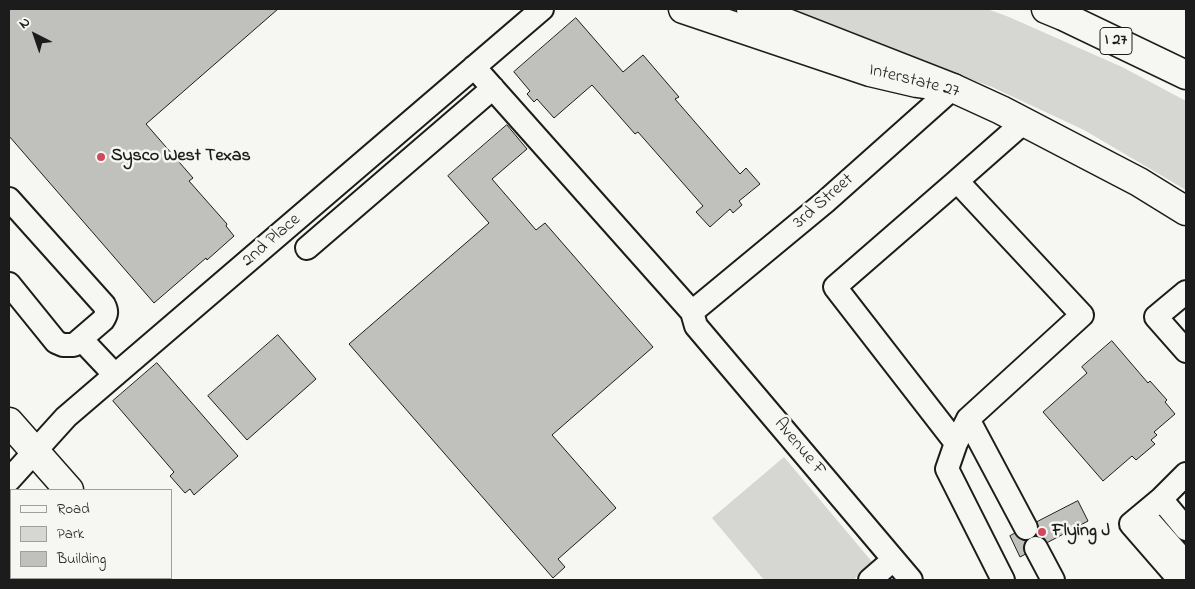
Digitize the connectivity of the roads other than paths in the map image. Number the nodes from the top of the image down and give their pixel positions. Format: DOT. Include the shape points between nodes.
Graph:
graph roads {
  1 [pos="542,9"];
  2 [pos="683,9"];
  3 [pos="751,9"];
  4 [pos="1046,9"];
  5 [pos="474,67"];
  6 [pos="1186,75"];
  7 [pos="493,88"];
  8 [pos="953,88"];
  9 [pos="1024,122"];
  10 [pos="957,181"];
  11 [pos="9,199"];
  12 [pos="1186,211"];
  13 [pos="306,248"];
  14 [pos="9,284"];
  15 [pos="1186,292"];
  16 [pos="692,312"];
  17 [pos="82,338"];
  18 [pos="1186,351"];
  19 [pos="115,374"];
  20 [pos="968,418"];
  21 [pos="9,422"];
  22 [pos="956,443"];
  23 [pos="35,451"];
  24 [pos="1185,478"];
  25 [pos="9,480"];
  26 [pos="68,489"];
  27 [pos="1161,499"];
  28 [pos="1143,514"];
  29 [pos="1026,528"];
  30 [pos="1186,528"];
  31 [pos="1036,548"];
  32 [pos="893,560"];
  33 [pos="1186,563"];
  34 [pos="1186,571"];
  35 [pos="870,580"];
  36 [pos="911,580"];
  37 [pos="1003,580"];
  38 [pos="1053,580"];
  1 -- 5 [label="street, 2nd Place"];
  2 -- 8 [label="main road, Interstate 27" via="870,72"];
  3 -- 8 [label="main road"];
  4 -- 6 [label="main road, I 27"];
  5 -- 7 [label="street, Avenue F"];
  5 -- 19 [label="street, 2nd Place"];
  7 -- 13 [label="street"];
  7 -- 16 [label="street, Avenue F"];
  8 -- 9 [label="main road, Interstate 27"];
  8 -- 16 [label="street, 3rd Street" via="825,202"];
  9 -- 10 [label="street"];
  9 -- 12 [label="main road, Interstate 27" via="1139,182"];
  10 -- 20 [label="street" via="1082,315"];
  10 -- 22 [label="street" via="835,287"];
  11 -- 17 [label="street" via="104,305 106,316"];
  14 -- 17 [label="street" via="56,342 74,344"];
  15 -- 18 [label="street" via="1156,317"];
  16 -- 32 [label="street, Avenue F" via="696,326"];
  17 -- 19 [label="street"];
  19 -- 23 [label="street, 2nd Place" via="66,417"];
  20 -- 22 [label="street"];
  20 -- 29 [label="street"];
  21 -- 23 [label="main road"];
  22 -- 37 [label="street" via="947,469"];
  23 -- 25 [label="street, 2nd Place"];
  23 -- 26 [label="main road"];
  24 -- 27 [label="street"];
  27 -- 28 [label="street"];
  27 -- 30 [label="street"];
  28 -- 33 [label="street"];
  28 -- 34 [label="street" via="1131,524 1178,578"];
  31 -- 38 [label="street"];
  32 -- 35 [label="street"];
  32 -- 36 [label="street, Avenue F"];
}
